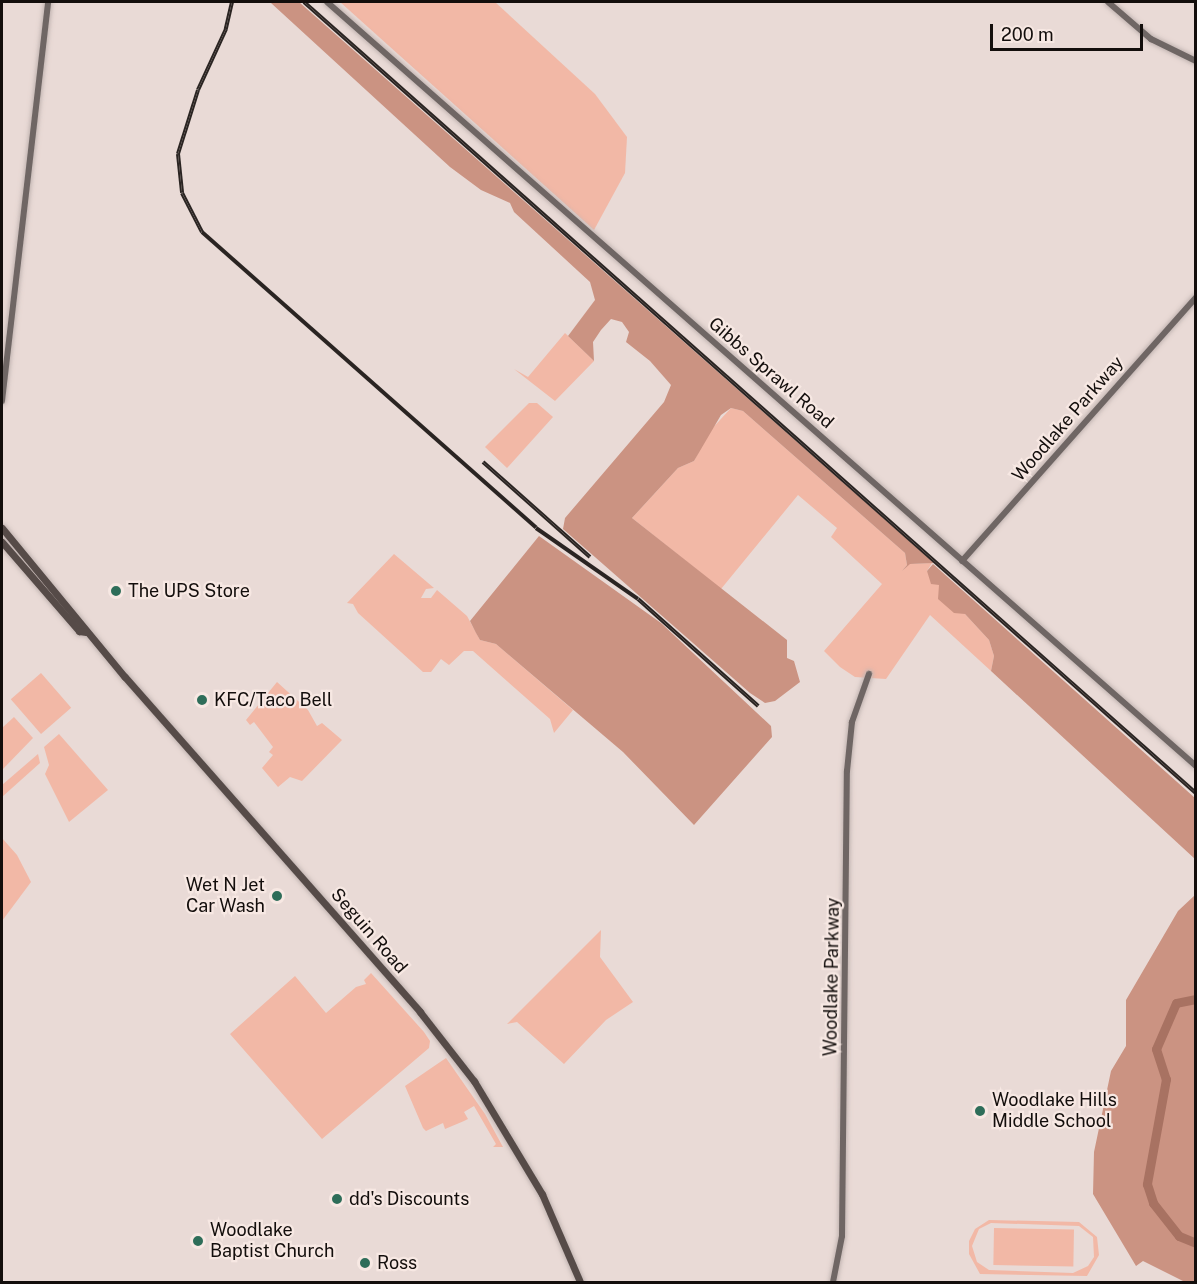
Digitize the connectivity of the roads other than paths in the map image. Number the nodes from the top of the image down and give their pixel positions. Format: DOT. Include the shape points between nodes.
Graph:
graph roads {
  1 [pos="48,2"];
  2 [pos="327,2"];
  3 [pos="1108,2"];
  4 [pos="1196,61"];
  5 [pos="1196,297"];
  6 [pos="2,401"];
  7 [pos="2,528"];
  8 [pos="2,542"];
  9 [pos="962,561"];
  10 [pos="86,632"];
  11 [pos="869,674"];
  12 [pos="1196,766"];
  13 [pos="580,1282"];
  14 [pos="833,1282"];
  1 -- 6 [label="main road"];
  2 -- 9 [label="main road, Gibbs Sprawl Road"];
  3 -- 4 [label="main road" via="1154,39"];
  5 -- 9 [label="main road, Woodlake Parkway"];
  7 -- 10 [label="main road, Seguin Road" via="86,626"];
  8 -- 10 [label="main road, Seguin Road" via="79,631"];
  9 -- 12 [label="main road, Gibbs Sprawl Road"];
  10 -- 13 [label="main road, Seguin Road" via="392,980 474,1081 542,1194"];
  11 -- 14 [label="main road, Woodlake Parkway" via="852,722 847,771 842,1236"];
}
